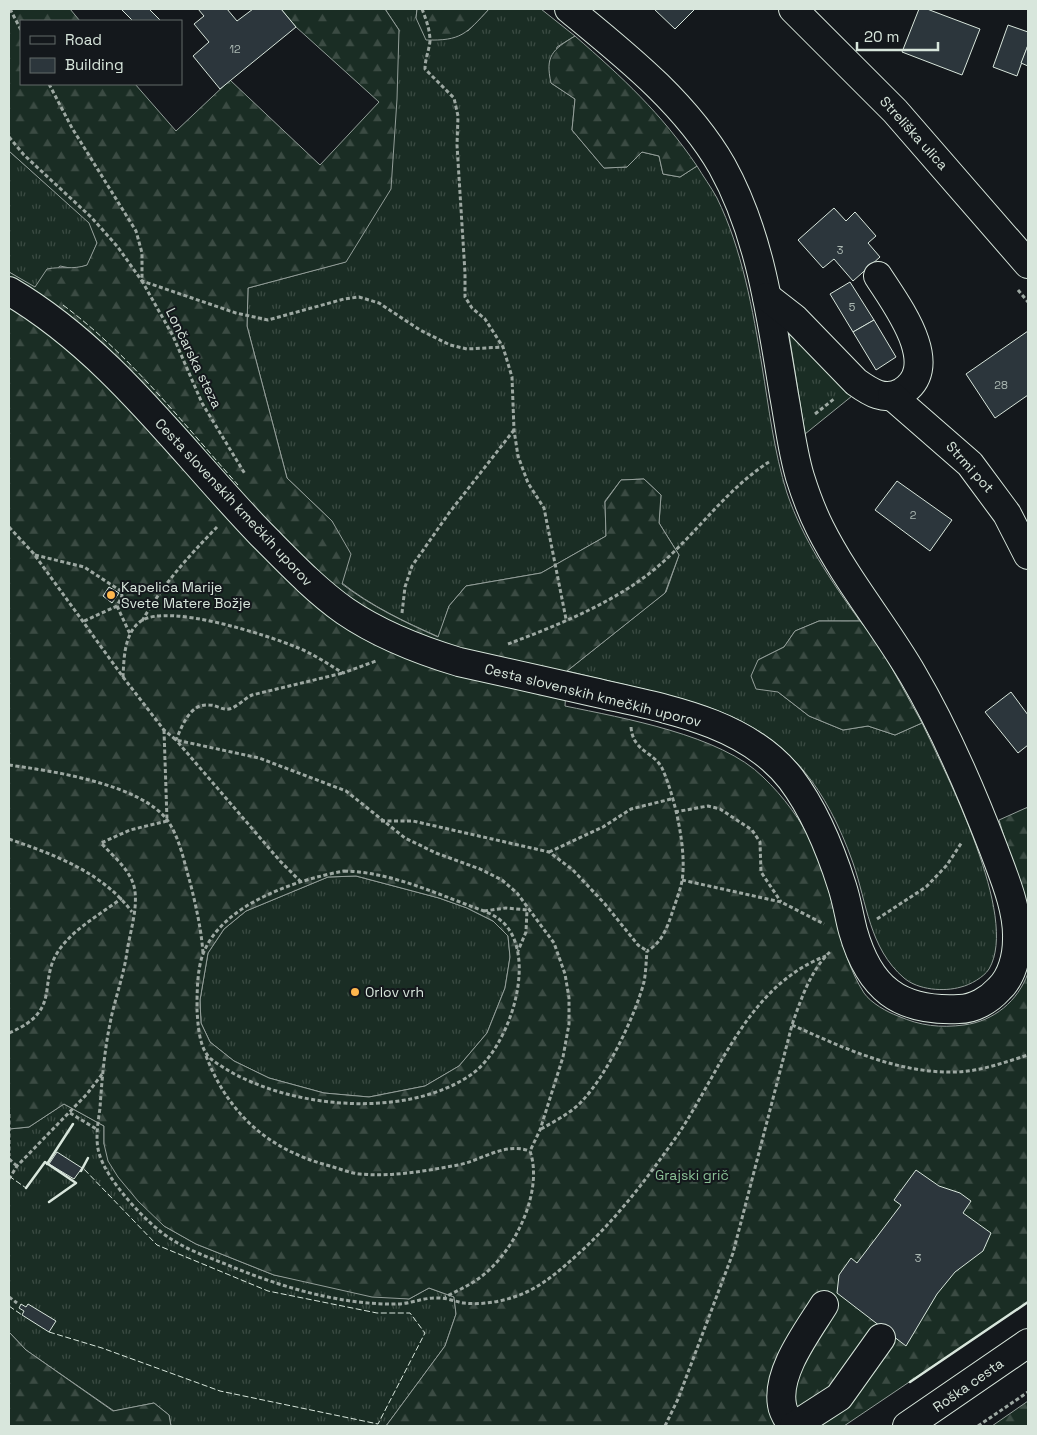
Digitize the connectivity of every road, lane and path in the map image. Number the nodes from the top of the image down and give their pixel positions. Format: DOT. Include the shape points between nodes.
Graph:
graph roads {
  1 [pos="10,9"];
  2 [pos="422,9"];
  3 [pos="569,9"];
  4 [pos="793,9"];
  5 [pos="20,28"];
  6 [pos="50,85"];
  7 [pos="9,137"];
  8 [pos="1028,264"];
  9 [pos="878,276"];
  10 [pos="142,281"];
  11 [pos="9,291"];
  12 [pos="767,297"];
  13 [pos="503,347"];
  14 [pos="856,382"];
  15 [pos="892,396"];
  16 [pos="514,430"];
  17 [pos="792,440"];
  18 [pos="236,508"];
  19 [pos="9,527"];
  20 [pos="34,554"];
  21 [pos="1028,555"];
  22 [pos="117,606"];
  23 [pos="566,619"];
  24 [pos="142,621"];
  25 [pos="82,622"];
  26 [pos="130,634"];
  27 [pos="528,636"];
  28 [pos="399,641"];
  29 [pos="343,673"];
  30 [pos="123,678"];
  31 [pos="634,702"];
  32 [pos="164,730"];
  33 [pos="176,740"];
  34 [pos="9,766"];
  35 [pos="671,799"];
  36 [pos="675,812"];
  37 [pos="980,815"];
  38 [pos="167,821"];
  39 [pos="381,821"];
  40 [pos="9,839"];
  41 [pos="549,852"];
  42 [pos="682,880"];
  43 [pos="301,882"];
  44 [pos="122,898"];
  45 [pos="781,902"];
  46 [pos="484,910"];
  47 [pos="527,910"];
  48 [pos="133,913"];
  49 [pos="853,931"];
  50 [pos="518,951"];
  51 [pos="647,951"];
  52 [pos="203,954"];
  53 [pos="826,956"];
  54 [pos="792,1025"];
  55 [pos="9,1033"];
  56 [pos="206,1055"];
  57 [pos="1028,1055"];
  58 [pos="103,1073"];
  59 [pos="70,1113"];
  60 [pos="9,1114"];
  61 [pos="98,1130"];
  62 [pos="540,1130"];
  63 [pos="530,1151"];
  64 [pos="9,1158"];
  65 [pos="17,1166"];
  66 [pos="9,1179"];
  67 [pos="9,1297"];
  68 [pos="444,1298"];
  69 [pos="17,1303"];
  70 [pos="824,1305"];
  71 [pos="881,1338"];
  72 [pos="1028,1343"];
  73 [pos="1028,1392"];
  74 [pos="665,1426"];
  75 [pos="793,1426"];
  76 [pos="907,1426"];
  77 [pos="978,1426"];
  1 -- 5 [label="path"];
  2 -- 13 [label="path" via="430,41 426,69 454,98 458,116 465,297 472,308 485,318"];
  3 -- 12 [label="street, Cesta slovenskih kmečkih uporov" via="664,91 717,159 737,194"];
  4 -- 8 [label="street, Streliška ulica" via="895,111"];
  6 -- 10 [label="path, Lončarska steza" via="72,128 136,231 142,253"];
  7 -- 10 [label="path" via="98,225"];
  9 -- 15 [label="street" via="916,344 919,359 911,383"];
  10 -- 13 [label="path" via="236,313 268,320 359,297 379,303 450,345 467,349"];
  10 -- 18 [label="path, Lončarska steza" via="173,336 202,403 245,474 244,498"];
  11 -- 18 [label="street, Cesta slovenskih kmečkih uporov" via="70,333 112,371"];
  12 -- 14 [label="street, Strmi pot" via="794,318"];
  12 -- 17 [label="street, Cesta slovenskih kmečkih uporov"];
  13 -- 16 [label="path" via="512,377"];
  14 -- 15 [label="street, Strmi pot" via="881,396"];
  14 -- 17 [label="path"];
  15 -- 21 [label="street, Strmi pot" via="970,464 1007,514"];
  16 -- 23 [label="path" via="518,456 528,483 544,508"];
  16 -- 28 [label="path" via="412,566"];
  17 -- 23 [label="path" via="747,479 663,562 641,579"];
  17 -- 37 [label="street, Cesta slovenskih kmečkih uporov" via="800,477 819,526 938,719"];
  18 -- 24 [label="path, Lončarska steza" via="178,567"];
  18 -- 28 [label="street, Cesta slovenskih kmečkih uporov" via="318,590 345,611"];
  19 -- 20 [label="path"];
  20 -- 22 [label="path" via="84,567 121,591"];
  20 -- 25 [label="path"];
  22 -- 25 [label="path"];
  22 -- 26 [label="path"];
  23 -- 27 [label="path"];
  24 -- 26 [label="path, Lončarska steza"];
  24 -- 29 [label="path" via="164,616 247,630 298,647"];
  25 -- 30 [label="path"];
  26 -- 30 [label="path"];
  28 -- 29 [label="path" via="382,659"];
  28 -- 31 [label="street, Cesta slovenskih kmečkih uporov" via="458,662"];
  29 -- 33 [label="path" via="252,695 232,709 222,710 209,705 197,707 186,717"];
  30 -- 32 [label="path"];
  31 -- 35 [label="path" via="631,730 637,745 654,757 660,766"];
  31 -- 49 [label="street, Cesta slovenskih kmečkih uporov" via="718,726 776,762 810,808 830,849"];
  32 -- 33 [label="path"];
  32 -- 38 [label="path"];
  33 -- 39 [label="path" via="259,758 319,779 346,791"];
  33 -- 43 [label="path"];
  34 -- 38 [label="path" via="87,779 125,792 152,806"];
  35 -- 36 [label="path"];
  35 -- 41 [label="path" via="631,809 603,827"];
  36 -- 42 [label="path" via="681,840"];
  36 -- 45 [label="path" via="708,806 720,809 752,830 760,842 762,872"];
  37 -- 49 [label="path" via="947,865 926,888"];
  37 -- 49 [label="street, Cesta slovenskih kmečkih uporov" via="1012,907 1017,936 1014,964 1004,985 988,999 968,1009 939,1010 914,1006 875,980"];
  38 -- 48 [label="path" via="130,830 101,843 123,866 132,881 135,895"];
  38 -- 52 [label="path" via="180,846 201,926"];
  39 -- 41 [label="path" via="413,821"];
  39 -- 47 [label="path" via="405,838 502,880 517,894"];
  40 -- 44 [label="path" via="45,851 87,872"];
  41 -- 51 [label="path" via="573,870 638,945"];
  42 -- 45 [label="path"];
  42 -- 51 [label="path" via="668,925 656,946"];
  43 -- 46 [label="path" via="344,871 364,872"];
  43 -- 52 [label="path" via="245,906 216,931"];
  44 -- 48 [label="path"];
  44 -- 55 [label="path" via="62,946 51,967 43,1006 34,1018"];
  45 -- 49 [label="path" via="834,930"];
  46 -- 47 [label="path"];
  46 -- 50 [label="path" via="508,928"];
  47 -- 50 [label="path" via="526,932"];
  47 -- 62 [label="path" via="554,943 566,974 569,998 569,1024 563,1057"];
  48 -- 58 [label="path"];
  49 -- 53 [label="path"];
  50 -- 56 [label="path" via="519,982 508,1023 495,1051 472,1074 433,1095 374,1104 326,1102 230,1074"];
  51 -- 62 [label="path" via="645,979 637,1006 600,1078 582,1102"];
  52 -- 56 [label="path" via="197,998 198,1027"];
  53 -- 54 [label="path" via="810,980"];
  53 -- 68 [label="path" via="805,964 769,994 738,1031 679,1132 617,1214 550,1280 516,1297 486,1303 462,1303"];
  54 -- 57 [label="path" via="855,1053 917,1070 958,1072"];
  54 -- 74 [label="path" via="733,1253"];
  56 -- 63 [label="path" via="229,1102 257,1133 308,1160 358,1174 407,1174 461,1164 504,1148 518,1147"];
  58 -- 59 [label="path"];
  58 -- 61 [label="path"];
  59 -- 61 [label="path"];
  59 -- 65 [label="path"];
  60 -- 64 [label="path"];
  61 -- 68 [label="path" via="98,1152 120,1190 168,1238 188,1248 272,1283 363,1303 398,1304"];
  62 -- 63 [label="path"];
  63 -- 68 [label="path" via="535,1165 533,1185 512,1242 491,1269 470,1285"];
  64 -- 65 [label="path"];
  65 -- 66 [label="path"];
  67 -- 69 [label="path"];
  70 -- 75 [label="street" via="798,1346 784,1380 781,1403"];
  71 -- 75 [label="street" via="838,1397"];
  72 -- 76 [label="street, Roška cesta"];
  73 -- 77 [label="path"];
}
